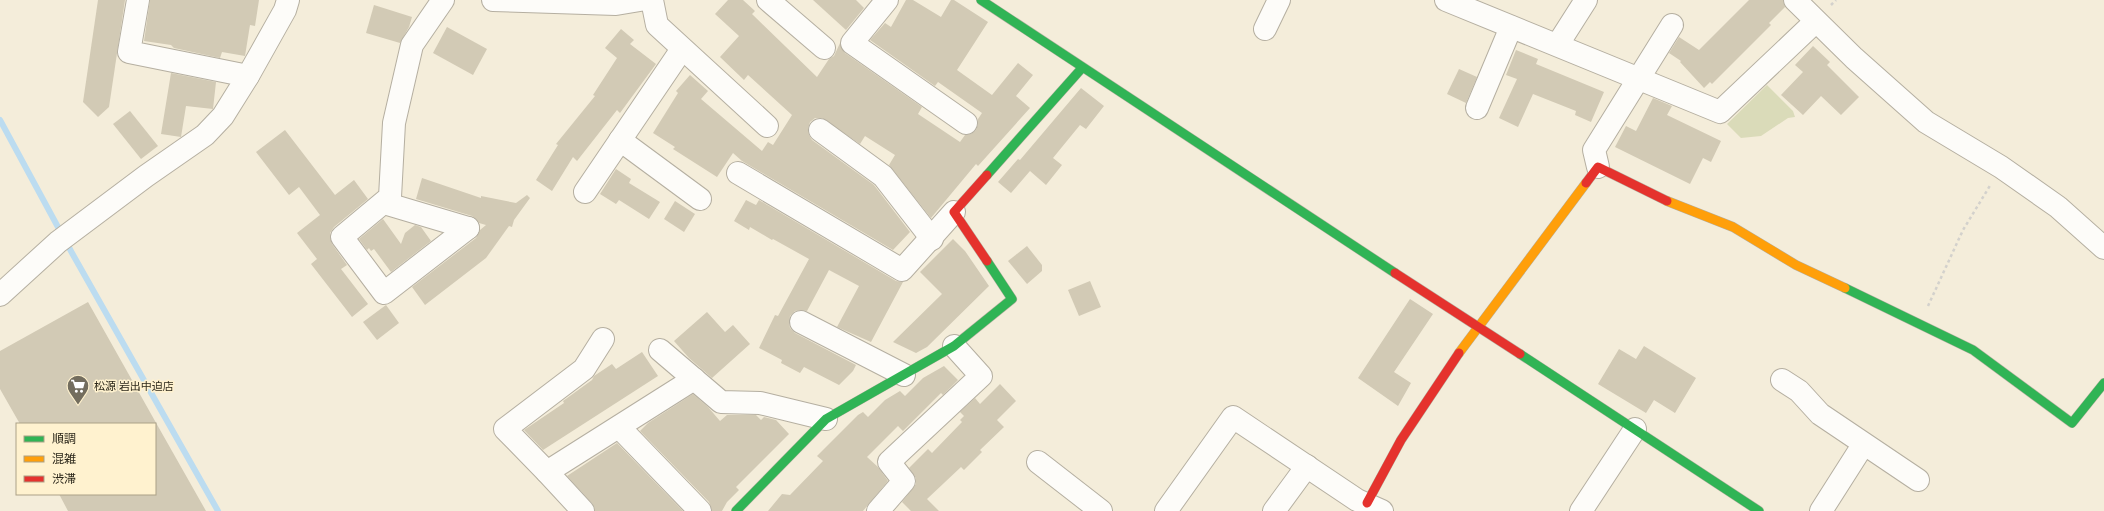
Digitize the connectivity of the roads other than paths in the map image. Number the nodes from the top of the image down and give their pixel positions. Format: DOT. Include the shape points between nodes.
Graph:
graph roads {
  1 [pos="138,0"];
  2 [pos="288,0"];
  3 [pos="443,0"];
  4 [pos="493,0"];
  5 [pos="640,0"];
  6 [pos="652,0"];
  7 [pos="768,0"];
  8 [pos="887,0"];
  9 [pos="981,0"];
  10 [pos="1279,0"];
  11 [pos="1446,0"];
  12 [pos="1586,0"];
  13 [pos="1795,0"];
  14 [pos="1815,22"];
  15 [pos="1672,25"];
  16 [pos="1511,27"];
  17 [pos="1265,29"];
  18 [pos="1558,44"];
  19 [pos="682,48"];
  20 [pos="824,48"];
  21 [pos="1082,68"];
  22 [pos="248,76"];
  23 [pos="1640,78"];
  24 [pos="1477,108"];
  25 [pos="966,123"];
  26 [pos="767,126"];
  27 [pos="820,130"];
  28 [pos="620,140"];
  29 [pos="1598,167"];
  30 [pos="738,173"];
  31 [pos="585,192"];
  32 [pos="700,199"];
  33 [pos="384,203"];
  34 [pos="954,212"];
  35 [pos="932,238"];
  36 [pos="2104,248"];
  37 [pos="0,295"];
  38 [pos="801,322"];
  39 [pos="1478,326"];
  40 [pos="604,339"];
  41 [pos="954,346"];
  42 [pos="660,350"];
  43 [pos="904,375"];
  44 [pos="694,379"];
  45 [pos="1782,380"];
  46 [pos="2104,383"];
  47 [pos="826,419"];
  48 [pos="619,427"];
  49 [pos="1634,429"];
  50 [pos="1863,445"];
  51 [pos="1038,462"];
  52 [pos="1307,466"];
  53 [pos="547,472"];
  54 [pos="1918,480"];
  55 [pos="1377,509"];
  56 [pos="583,511"];
  57 [pos="700,511"];
  58 [pos="736,511"];
  59 [pos="878,511"];
  60 [pos="1101,511"];
  61 [pos="1166,511"];
  62 [pos="1274,511"];
  63 [pos="1580,511"];
  64 [pos="1758,511"];
  65 [pos="1821,511"];
  1 -- 22 [label="street" via="129,52"];
  2 -- 22 [label="street" via="285,10"];
  3 -- 33 [label="street" via="412,45 394,123 390,197"];
  4 -- 5 [label="street" via="616,4"];
  6 -- 19 [label="street" via="657,25"];
  7 -- 20 [label="street"];
  8 -- 25 [label="street" via="852,43"];
  9 -- 21 [label="street"];
  10 -- 17 [label="street"];
  11 -- 16 [label="street"];
  12 -- 18 [label="street"];
  13 -- 14 [label="street"];
  14 -- 23 [label="street" via="1720,112"];
  14 -- 36 [label="street" via="1926,122 2001,167 2058,207"];
  15 -- 23 [label="street"];
  16 -- 18 [label="street"];
  16 -- 24 [label="street"];
  18 -- 23 [label="street"];
  19 -- 26 [label="street"];
  19 -- 28 [label="street"];
  21 -- 34 [label="street"];
  21 -- 39 [label="street"];
  22 -- 37 [label="street" via="223,116 205,135 58,242"];
  23 -- 29 [label="street" via="1594,150"];
  27 -- 35 [label="street" via="883,176"];
  28 -- 31 [label="street"];
  28 -- 32 [label="street"];
  29 -- 39 [label="street"];
  29 -- 46 [label="street" via="1682,208 1733,227 1796,266 1973,350 2072,423"];
  30 -- 35 [label="street" via="902,270"];
  33 -- 33 [label="street" via="342,237 384,293 468,228"];
  34 -- 35 [label="street"];
  34 -- 41 [label="street" via="1012,299"];
  38 -- 43 [label="street"];
  39 -- 49 [label="street"];
  39 -- 55 [label="street" via="1401,440"];
  40 -- 53 [label="street" via="584,369 505,429"];
  41 -- 43 [label="street"];
  41 -- 59 [label="street" via="981,376 889,462 904,481"];
  42 -- 44 [label="street"];
  43 -- 47 [label="street"];
  44 -- 47 [label="street" via="721,402 760,403"];
  44 -- 48 [label="street"];
  45 -- 50 [label="street" via="1799,391 1820,414"];
  47 -- 58 [label="street"];
  48 -- 53 [label="street"];
  48 -- 57 [label="street"];
  49 -- 63 [label="street"];
  49 -- 64 [label="street"];
  50 -- 54 [label="street"];
  50 -- 65 [label="street"];
  51 -- 60 [label="street"];
  52 -- 55 [label="street" via="1357,500"];
  52 -- 61 [label="street" via="1234,417"];
  52 -- 62 [label="street"];
  53 -- 56 [label="street"];
}
